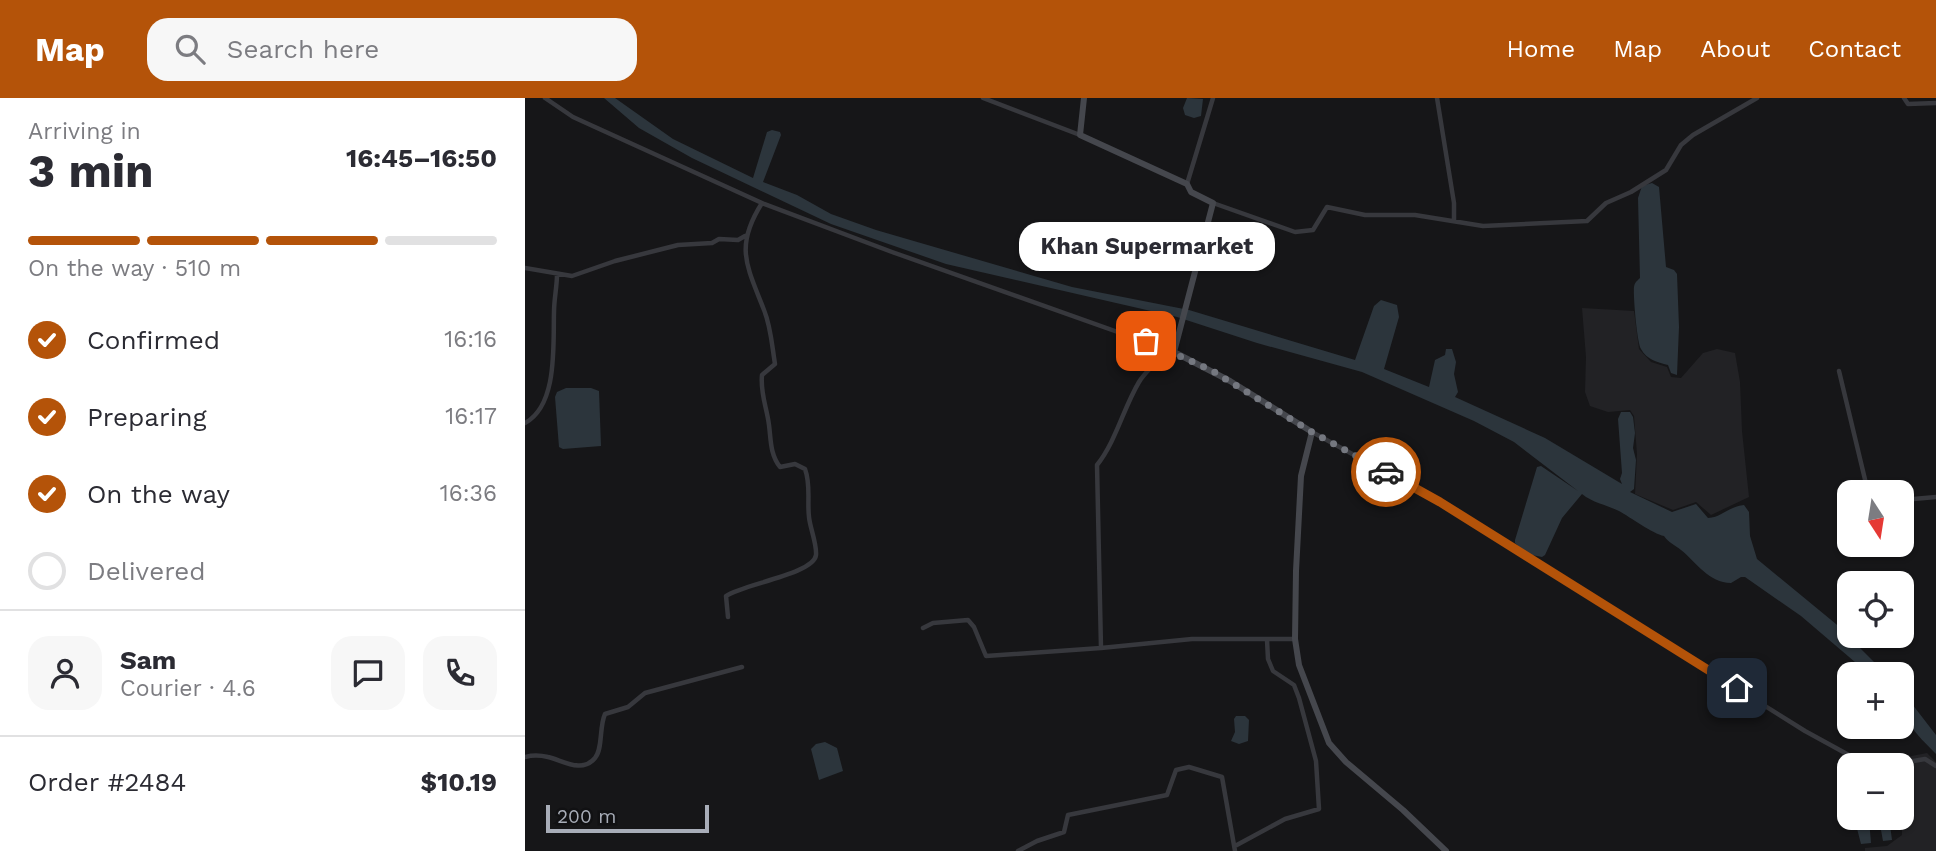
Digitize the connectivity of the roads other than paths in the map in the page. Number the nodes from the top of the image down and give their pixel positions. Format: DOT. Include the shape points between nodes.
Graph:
graph roads {
  1 [pos="545,98"];
  2 [pos="983,98"];
  3 [pos="1084,98"];
  4 [pos="1213,98"];
  5 [pos="1437,98"];
  6 [pos="1757,98"];
  7 [pos="1904,98"];
  8 [pos="1936,103"];
  9 [pos="1080,135"];
  10 [pos="1187,184"];
  11 [pos="762,203"];
  12 [pos="1213,203"];
  13 [pos="1454,220"];
  14 [pos="747,232"];
  15 [pos="525,268"];
  16 [pos="557,274"];
  17 [pos="1165,348"];
  18 [pos="1174,352"];
  19 [pos="1839,370"];
  20 [pos="525,423"];
  21 [pos="1312,432"];
  22 [pos="1865,480"];
  23 [pos="1936,497"];
  24 [pos="1915,499"];
  25 [pos="728,617"];
  26 [pos="923,628"];
  27 [pos="1295,639"];
  28 [pos="1267,640"];
  29 [pos="1101,648"];
  30 [pos="742,667"];
  31 [pos="1845,753"];
  32 [pos="525,757"];
  33 [pos="1914,761"];
  34 [pos="1936,766"];
  35 [pos="1235,848"];
  36 [pos="1019,851"];
  37 [pos="1446,851"];
  1 -- 11 [label="street" via="573,117"];
  2 -- 9 [label="street"];
  3 -- 9 [label="main road"];
  4 -- 10 [label="street"];
  5 -- 13 [label="street"];
  6 -- 13 [label="street" via="1693,135 1666,170 1606,202 1587,221 1483,226"];
  7 -- 8 [label="street" via="1908,104"];
  9 -- 10 [label="main road"];
  10 -- 12 [label="main road" via="1191,192"];
  11 -- 14 [label="street"];
  11 -- 17 [label="street"];
  12 -- 13 [label="street" via="1295,232 1313,230 1327,207 1365,215"];
  12 -- 18 [label="main road"];
  14 -- 16 [label="street" via="741,239 678,245 572,276"];
  14 -- 25 [label="street" via="748,270 767,320 775,364 762,375 769,441 780,467 795,464 806,469 816,554 806,568 726,596"];
  15 -- 16 [label="street"];
  16 -- 20 [label="street" via="552,373 535,417"];
  17 -- 18 [label="street"];
  17 -- 29 [label="street" via="1140,380 1097,465"];
  18 -- 21 [label="main road"];
  19 -- 22 [label="street"];
  21 -- 27 [label="main road" via="1301,476"];
  21 -- 31 [label="street" via="1440,502"];
  23 -- 24 [label="street"];
  26 -- 29 [label="street" via="968,620 986,656"];
  27 -- 28 [label="street"];
  27 -- 37 [label="main road" via="1299,665 1329,743"];
  28 -- 29 [label="street" via="1192,639"];
  28 -- 35 [label="street" via="1273,671 1294,685 1299,698 1316,761 1319,809 1285,819"];
  30 -- 32 [label="street" via="645,694 628,707 605,715 596,755 588,763 571,765 543,756"];
  33 -- 34 [label="street" via="1925,759"];
  35 -- 36 [label="street" via="1222,777 1189,767 1176,770 1167,795 1068,815 1064,832"];
}
